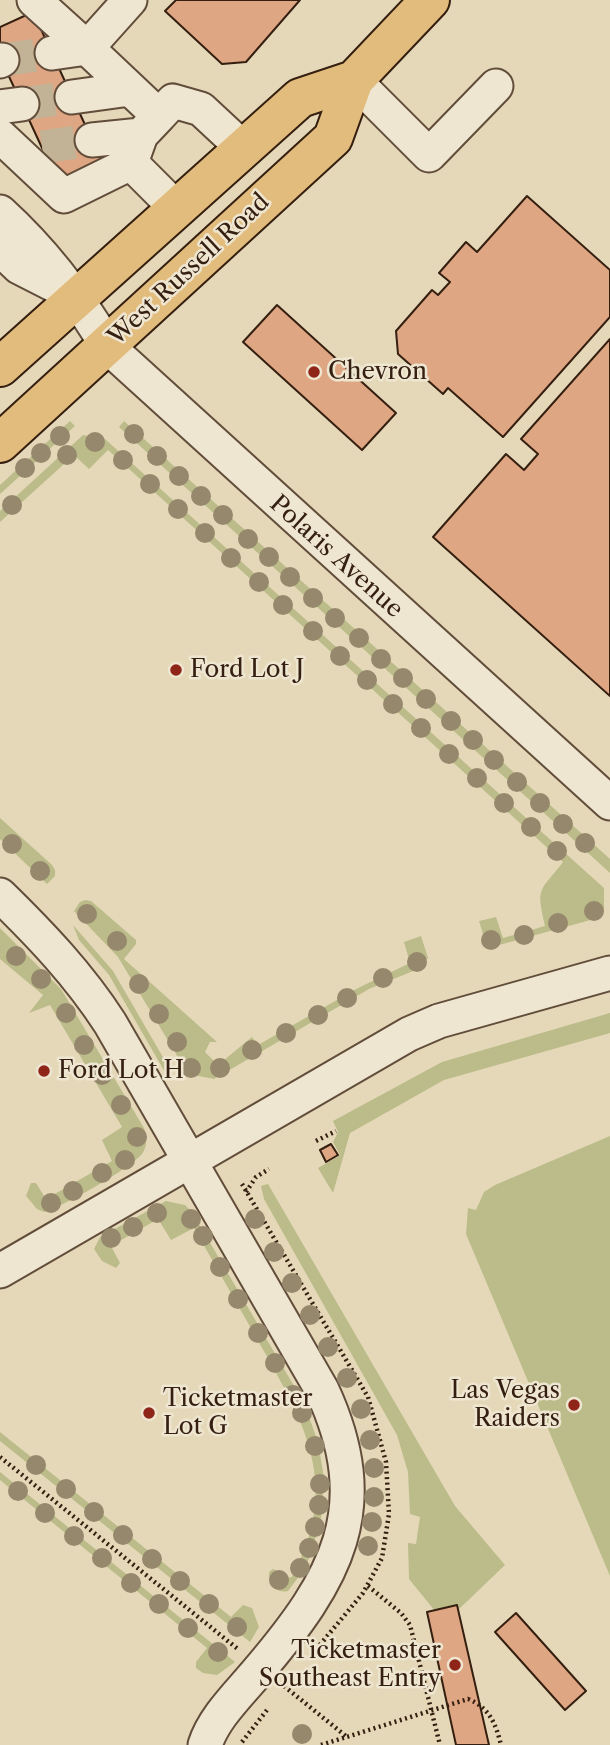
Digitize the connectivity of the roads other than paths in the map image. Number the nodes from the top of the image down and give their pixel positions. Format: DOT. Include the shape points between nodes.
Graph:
graph roads {
  1 [pos="34,0"];
  2 [pos="130,0"];
  3 [pos="430,0"];
  4 [pos="87,48"];
  5 [pos="52,53"];
  6 [pos="354,80"];
  7 [pos="496,86"];
  8 [pos="130,89"];
  9 [pos="72,97"];
  10 [pos="144,138"];
  11 [pos="92,140"];
  12 [pos="19,145"];
  13 [pos="244,149"];
  14 [pos="177,209"];
  15 [pos="0,212"];
  16 [pos="0,249"];
  17 [pos="78,298"];
  18 [pos="107,346"];
  19 [pos="0,367"];
  20 [pos="0,443"];
  21 [pos="610,803"];
  22 [pos="0,895"];
  23 [pos="610,973"];
  24 [pos="190,1160"];
  25 [pos="0,1271"];
  26 [pos="205,1745"];
  1 -- 4 [label="street"];
  2 -- 4 [label="street"];
  3 -- 6 [label="main road, West Russell Road"];
  4 -- 5 [label="street"];
  4 -- 8 [label="street"];
  6 -- 7 [label="street" via="429,155"];
  6 -- 13 [label="main road, West Russell Road" via="300,98"];
  6 -- 18 [label="main road, West Russell Road" via="333,138"];
  8 -- 9 [label="street"];
  8 -- 10 [label="street"];
  10 -- 11 [label="street"];
  10 -- 12 [label="street" via="64,196"];
  10 -- 13 [label="street" via="173,101 201,109"];
  10 -- 14 [label="street"];
  13 -- 14 [label="main road, West Russell Road"];
  14 -- 17 [label="main road, West Russell Road"];
  15 -- 17 [label="street, Polaris Avenue" via="38,247"];
  16 -- 17 [label="street" via="19,267"];
  17 -- 18 [label="street, Polaris Avenue"];
  17 -- 19 [label="main road, West Russell Road"];
  18 -- 20 [label="main road, West Russell Road"];
  18 -- 21 [label="street, Polaris Avenue"];
  22 -- 24 [label="street" via="87,988"];
  23 -- 24 [label="street" via="439,1021 409,1034"];
  24 -- 25 [label="street"];
  24 -- 26 [label="street" via="322,1390 341,1437 348,1493 346,1520 330,1572 301,1618 216,1722"];
}
